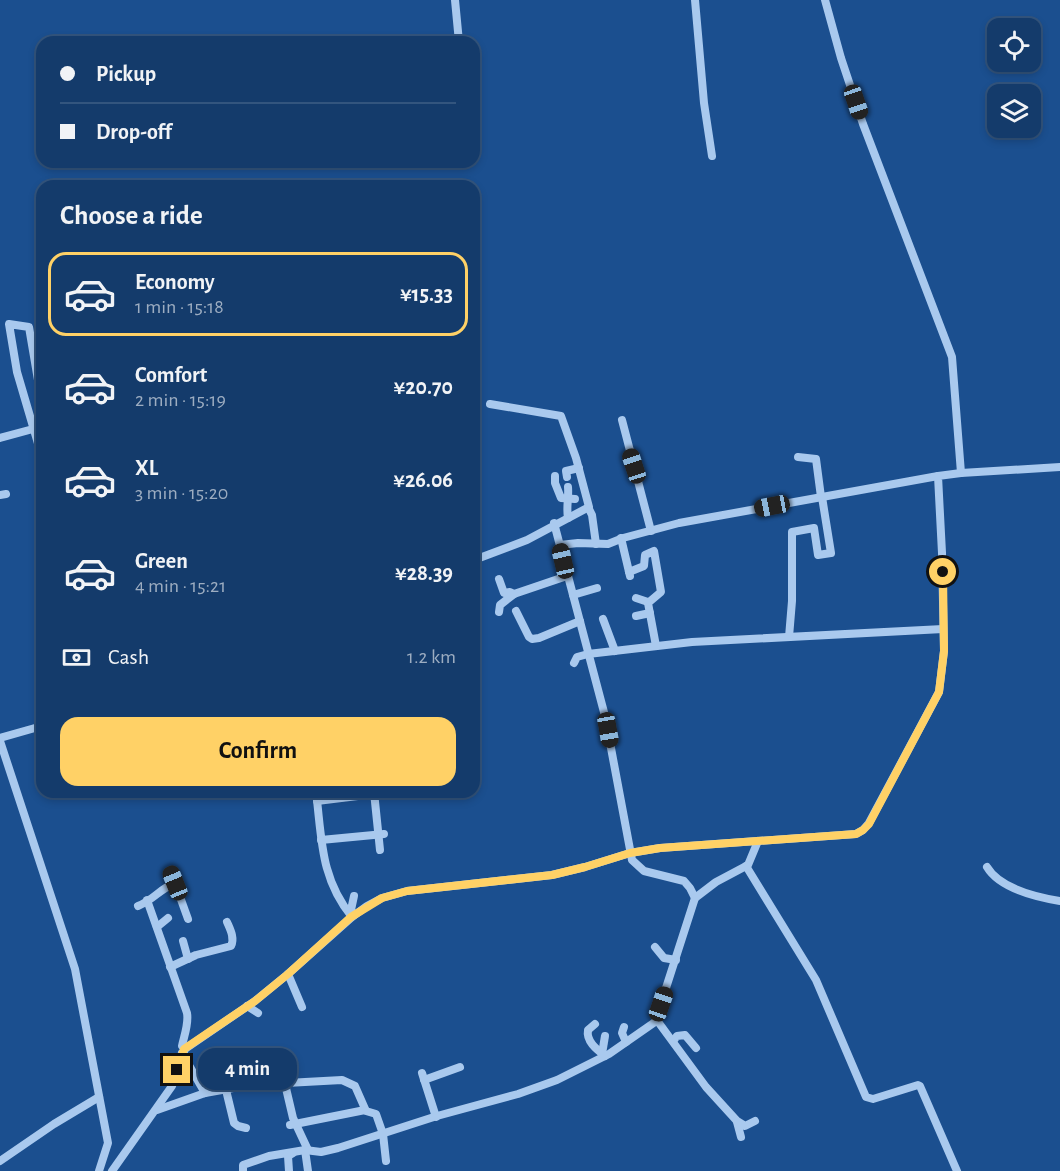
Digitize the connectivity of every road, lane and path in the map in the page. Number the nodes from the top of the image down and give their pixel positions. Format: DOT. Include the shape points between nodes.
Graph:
graph roads {
  1 [pos="455,0"];
  2 [pos="695,0"];
  3 [pos="825,0"];
  4 [pos="458,36"];
  5 [pos="712,156"];
  6 [pos="36,368"];
  7 [pos="490,404"];
  8 [pos="622,420"];
  9 [pos="36,424"];
  10 [pos="36,429"];
  11 [pos="0,438"];
  12 [pos="798,457"];
  13 [pos="1060,467"];
  14 [pos="579,468"];
  15 [pos="961,473"];
  16 [pos="555,476"];
  17 [pos="938,476"];
  18 [pos="567,477"];
  19 [pos="568,487"];
  20 [pos="822,497"];
  21 [pos="571,499"];
  22 [pos="588,507"];
  23 [pos="568,518"];
  24 [pos="554,524"];
  25 [pos="828,525"];
  26 [pos="814,528"];
  27 [pos="651,531"];
  28 [pos="621,538"];
  29 [pos="596,544"];
  30 [pos="560,545"];
  31 [pos="480,558"];
  32 [pos="567,576"];
  33 [pos="499,579"];
  34 [pos="597,588"];
  35 [pos="514,594"];
  36 [pos="573,595"];
  37 [pos="636,598"];
  38 [pos="648,602"];
  39 [pos="516,611"];
  40 [pos="499,612"];
  41 [pos="650,614"];
  42 [pos="636,616"];
  43 [pos="603,619"];
  44 [pos="580,621"];
  45 [pos="943,629"];
  46 [pos="789,637"];
  47 [pos="656,646"];
  48 [pos="615,651"];
  49 [pos="588,654"];
  50 [pos="574,663"];
  51 [pos="36,728"];
  52 [pos="0,740"];
  53 [pos="317,798"];
  54 [pos="375,798"];
  55 [pos="381,834"];
  56 [pos="321,840"];
  57 [pos="758,841"];
  58 [pos="380,850"];
  59 [pos="630,853"];
  60 [pos="746,866"];
  61 [pos="987,867"];
  62 [pos="170,871"];
  63 [pos="175,883"];
  64 [pos="354,896"];
  65 [pos="695,898"];
  66 [pos="148,901"];
  67 [pos="1060,901"];
  68 [pos="138,906"];
  69 [pos="353,916"];
  70 [pos="168,918"];
  71 [pos="188,919"];
  72 [pos="227,922"];
  73 [pos="157,927"];
  74 [pos="183,941"];
  75 [pos="655,947"];
  76 [pos="189,959"];
  77 [pos="676,960"];
  78 [pos="170,967"];
  79 [pos="288,974"];
  80 [pos="247,1006"];
  81 [pos="302,1007"];
  82 [pos="258,1013"];
  83 [pos="656,1019"];
  84 [pos="595,1024"];
  85 [pos="624,1027"];
  86 [pos="604,1036"];
  87 [pos="673,1041"];
  88 [pos="626,1042"];
  89 [pos="696,1048"];
  90 [pos="183,1051"];
  91 [pos="603,1055"];
  92 [pos="460,1067"];
  93 [pos="285,1084"];
  94 [pos="226,1090"];
  95 [pos="205,1093"];
  96 [pos="99,1096"];
  97 [pos="445,1108"];
  98 [pos="156,1110"];
  99 [pos="365,1110"];
  100 [pos="436,1115"];
  101 [pos="737,1121"];
  102 [pos="756,1121"];
  103 [pos="293,1124"];
  104 [pos="246,1128"];
  105 [pos="383,1134"];
  106 [pos="741,1137"];
  107 [pos="306,1150"];
  108 [pos="293,1152"];
  109 [pos="0,1161"];
  110 [pos="386,1161"];
  111 [pos="99,1171"];
  112 [pos="112,1171"];
  113 [pos="243,1171"];
  114 [pos="289,1171"];
  115 [pos="308,1171"];
  116 [pos="957,1171"];
  1 -- 4 [label="street"];
  2 -- 5 [label="street"];
  3 -- 15 [label="street" via="864,127 952,357"];
  6 -- 9 [label="street" via="29,327 9,324 17,372"];
  7 -- 14 [label="street" via="561,416"];
  8 -- 27 [label="street"];
  10 -- 11 [label="street"];
  12 -- 20 [label="street" via="816,459"];
  13 -- 15 [label="street"];
  14 -- 18 [label="street" via="566,471"];
  14 -- 22 [label="street"];
  15 -- 17 [label="street"];
  16 -- 21 [label="street" via="560,496"];
  17 -- 20 [label="street"];
  17 -- 45 [label="street"];
  19 -- 21 [label="street"];
  20 -- 25 [label="street"];
  20 -- 27 [label="street"];
  21 -- 23 [label="street"];
  22 -- 23 [label="street"];
  22 -- 29 [label="street" via="595,515"];
  23 -- 24 [label="street"];
  24 -- 30 [label="street"];
  24 -- 31 [label="street" via="527,540"];
  25 -- 26 [label="street"];
  25 -- 26 [label="street" via="832,549 829,554 818,555"];
  26 -- 46 [label="street" via="792,532"];
  27 -- 28 [label="street"];
  28 -- 29 [label="street"];
  28 -- 38 [label="street" via="630,575 644,566 645,555 654,551 661,592"];
  29 -- 30 [label="street"];
  30 -- 32 [label="street"];
  32 -- 35 [label="street"];
  32 -- 36 [label="street"];
  33 -- 35 [label="street" via="504,593"];
  34 -- 36 [label="street"];
  35 -- 40 [label="street" via="500,605"];
  36 -- 44 [label="street"];
  37 -- 38 [label="street"];
  38 -- 41 [label="street"];
  39 -- 44 [label="street" via="532,639"];
  41 -- 42 [label="street"];
  41 -- 47 [label="street"];
  43 -- 48 [label="street"];
  44 -- 49 [label="street"];
  45 -- 46 [label="street"];
  45 -- 57 [label="street" via="939,692 869,824 856,834"];
  46 -- 47 [label="street"];
  47 -- 48 [label="street"];
  48 -- 49 [label="street"];
  49 -- 50 [label="street" via="577,657"];
  49 -- 59 [label="street" via="605,716"];
  51 -- 52 [label="street"];
  52 -- 96 [label="street" via="75,969"];
  53 -- 56 [label="street"];
  54 -- 55 [label="street"];
  55 -- 56 [label="street"];
  55 -- 58 [label="street"];
  56 -- 69 [label="street" via="324,862 340,902"];
  57 -- 59 [label="street"];
  57 -- 60 [label="street"];
  59 -- 65 [label="street" via="644,871 684,881"];
  59 -- 69 [label="street" via="552,875 400,892"];
  60 -- 65 [label="street"];
  60 -- 116 [label="street" via="816,980 866,1097 873,1100 920,1086"];
  61 -- 67 [label="street" via="1001,882"];
  62 -- 63 [label="street"];
  63 -- 66 [label="street"];
  63 -- 71 [label="street"];
  64 -- 69 [label="street"];
  65 -- 77 [label="street"];
  66 -- 68 [label="street"];
  66 -- 73 [label="street"];
  69 -- 79 [label="street"];
  70 -- 73 [label="street"];
  72 -- 76 [label="street" via="231,946"];
  73 -- 78 [label="street"];
  74 -- 76 [label="street"];
  75 -- 77 [label="street" via="664,958"];
  76 -- 78 [label="street"];
  77 -- 83 [label="street"];
  78 -- 90 [label="street" via="188,1021"];
  79 -- 80 [label="street"];
  79 -- 81 [label="street"];
  80 -- 82 [label="street"];
  80 -- 90 [label="street"];
  83 -- 87 [label="street"];
  83 -- 88 [label="street"];
  84 -- 91 [label="street" via="588,1030 588,1037"];
  85 -- 88 [label="street"];
  86 -- 91 [label="street"];
  87 -- 89 [label="street" via="685,1035"];
  87 -- 101 [label="street"];
  88 -- 91 [label="street"];
  90 -- 95 [label="street"];
  90 -- 98 [label="street" via="172,1086"];
  91 -- 100 [label="street" via="557,1080"];
  92 -- 100 [label="street" via="423,1077 433,1092"];
  93 -- 94 [label="street"];
  93 -- 99 [label="street" via="342,1080 352,1083"];
  93 -- 103 [label="street"];
  94 -- 95 [label="street"];
  94 -- 104 [label="street" via="234,1123"];
  95 -- 98 [label="street"];
  96 -- 109 [label="street"];
  96 -- 111 [label="street" via="108,1143"];
  97 -- 100 [label="street"];
  98 -- 112 [label="street"];
  99 -- 103 [label="street"];
  99 -- 105 [label="street" via="376,1114"];
  100 -- 105 [label="street"];
  101 -- 102 [label="street" via="745,1126"];
  101 -- 106 [label="street"];
  103 -- 107 [label="street"];
  105 -- 107 [label="street" via="321,1152"];
  105 -- 110 [label="street"];
  107 -- 108 [label="street"];
  107 -- 115 [label="street"];
  108 -- 113 [label="street" via="256,1160 243,1166"];
  108 -- 114 [label="street" via="288,1156"];
}
